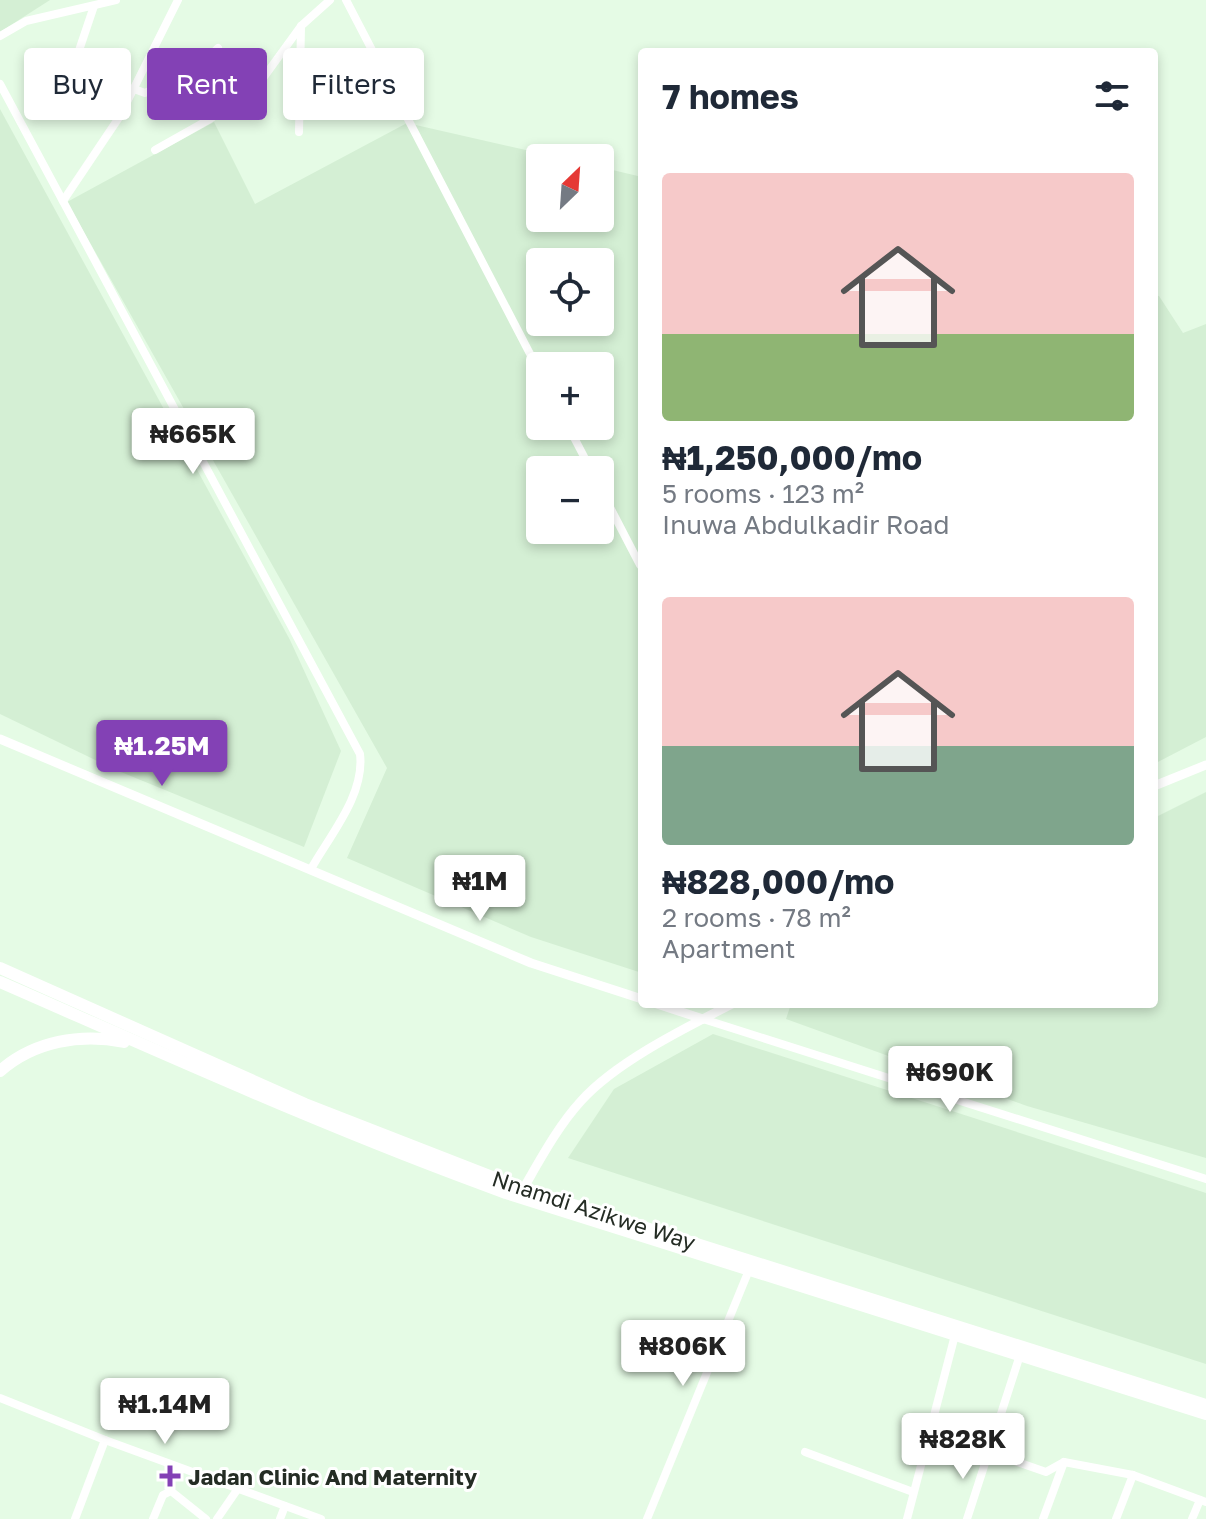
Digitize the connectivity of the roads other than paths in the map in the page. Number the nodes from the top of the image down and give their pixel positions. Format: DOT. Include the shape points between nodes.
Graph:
graph roads {
  1 [pos="116,0"];
  2 [pos="330,0"];
  3 [pos="346,0"];
  4 [pos="173,2"];
  5 [pos="94,6"];
  6 [pos="301,26"];
  7 [pos="0,36"];
  8 [pos="80,48"];
  9 [pos="0,84"];
  10 [pos="134,89"];
  11 [pos="147,92"];
  12 [pos="299,132"];
  13 [pos="155,150"];
  14 [pos="63,201"];
  15 [pos="529,352"];
  16 [pos="614,515"];
  17 [pos="638,561"];
  18 [pos="0,739"];
  19 [pos="1206,765"];
  20 [pos="1158,784"];
  21 [pos="311,869"];
  22 [pos="0,968"];
  23 [pos="0,982"];
  24 [pos="638,998"];
  25 [pos="669,1008"];
  26 [pos="724,1008"];
  27 [pos="703,1019"];
  28 [pos="146,1046"];
  29 [pos="0,1071"];
  30 [pos="1206,1179"];
  31 [pos="520,1193"];
  32 [pos="749,1270"];
  33 [pos="955,1335"];
  34 [pos="1020,1355"];
  35 [pos="0,1398"];
  36 [pos="1206,1405"];
  37 [pos="1206,1414"];
  38 [pos="105,1440"];
  39 [pos="805,1452"];
  40 [pos="989,1452"];
  41 [pos="1064,1462"];
  42 [pos="1133,1475"];
  43 [pos="237,1490"];
  44 [pos="913,1492"];
  45 [pos="1203,1501"];
  46 [pos="285,1506"];
  47 [pos="75,1519"];
  48 [pos="153,1519"];
  49 [pos="206,1519"];
  50 [pos="217,1519"];
  51 [pos="280,1519"];
  52 [pos="321,1519"];
  53 [pos="647,1519"];
  54 [pos="907,1519"];
  55 [pos="967,1519"];
  56 [pos="1043,1519"];
  57 [pos="1116,1519"];
  58 [pos="1192,1519"];
  1 -- 5 [label="street"];
  2 -- 6 [label="street"];
  3 -- 15 [label="street"];
  4 -- 10 [label="street"];
  5 -- 7 [label="street" via="26,21"];
  5 -- 8 [label="street"];
  6 -- 12 [label="street"];
  6 -- 13 [label="street" via="256,88"];
  9 -- 14 [label="street"];
  10 -- 11 [label="street"];
  10 -- 14 [label="street"];
  14 -- 21 [label="street" via="360,754 356,790"];
  16 -- 17 [label="street"];
  18 -- 21 [label="street"];
  19 -- 20 [label="street"];
  21 -- 24 [label="street" via="531,963"];
  22 -- 31 [label="highway, Nnamdi Azikwe Way"];
  23 -- 28 [label="highway, Nnamdi Azikwe Way"];
  25 -- 27 [label="street"];
  26 -- 27 [label="street"];
  27 -- 30 [label="street"];
  27 -- 31 [label="street" via="612,1073 580,1101"];
  28 -- 29 [label="highway" via="75,1038 31,1051"];
  28 -- 31 [label="highway, Nnamdi Azikwe Way" via="403,1155"];
  31 -- 32 [label="highway, Nnamdi Azikwe Way"];
  31 -- 36 [label="highway, Nnamdi Azikwe Way"];
  32 -- 33 [label="highway, Nnamdi Azikwe Way"];
  32 -- 53 [label="street"];
  33 -- 34 [label="highway, Nnamdi Azikwe Way"];
  33 -- 44 [label="street"];
  34 -- 37 [label="highway, Nnamdi Azikwe Way"];
  34 -- 40 [label="street"];
  35 -- 38 [label="street"];
  38 -- 43 [label="street"];
  38 -- 47 [label="street"];
  39 -- 44 [label="street"];
  40 -- 41 [label="street" via="1046,1472"];
  40 -- 55 [label="street"];
  41 -- 42 [label="street"];
  41 -- 56 [label="street"];
  42 -- 45 [label="street"];
  42 -- 57 [label="street"];
  43 -- 46 [label="street"];
  43 -- 50 [label="street"];
  44 -- 54 [label="street"];
  45 -- 58 [label="street"];
  46 -- 51 [label="street"];
  46 -- 52 [label="street"];
  48 -- 49 [label="street" via="163,1495 171,1491"];
}
